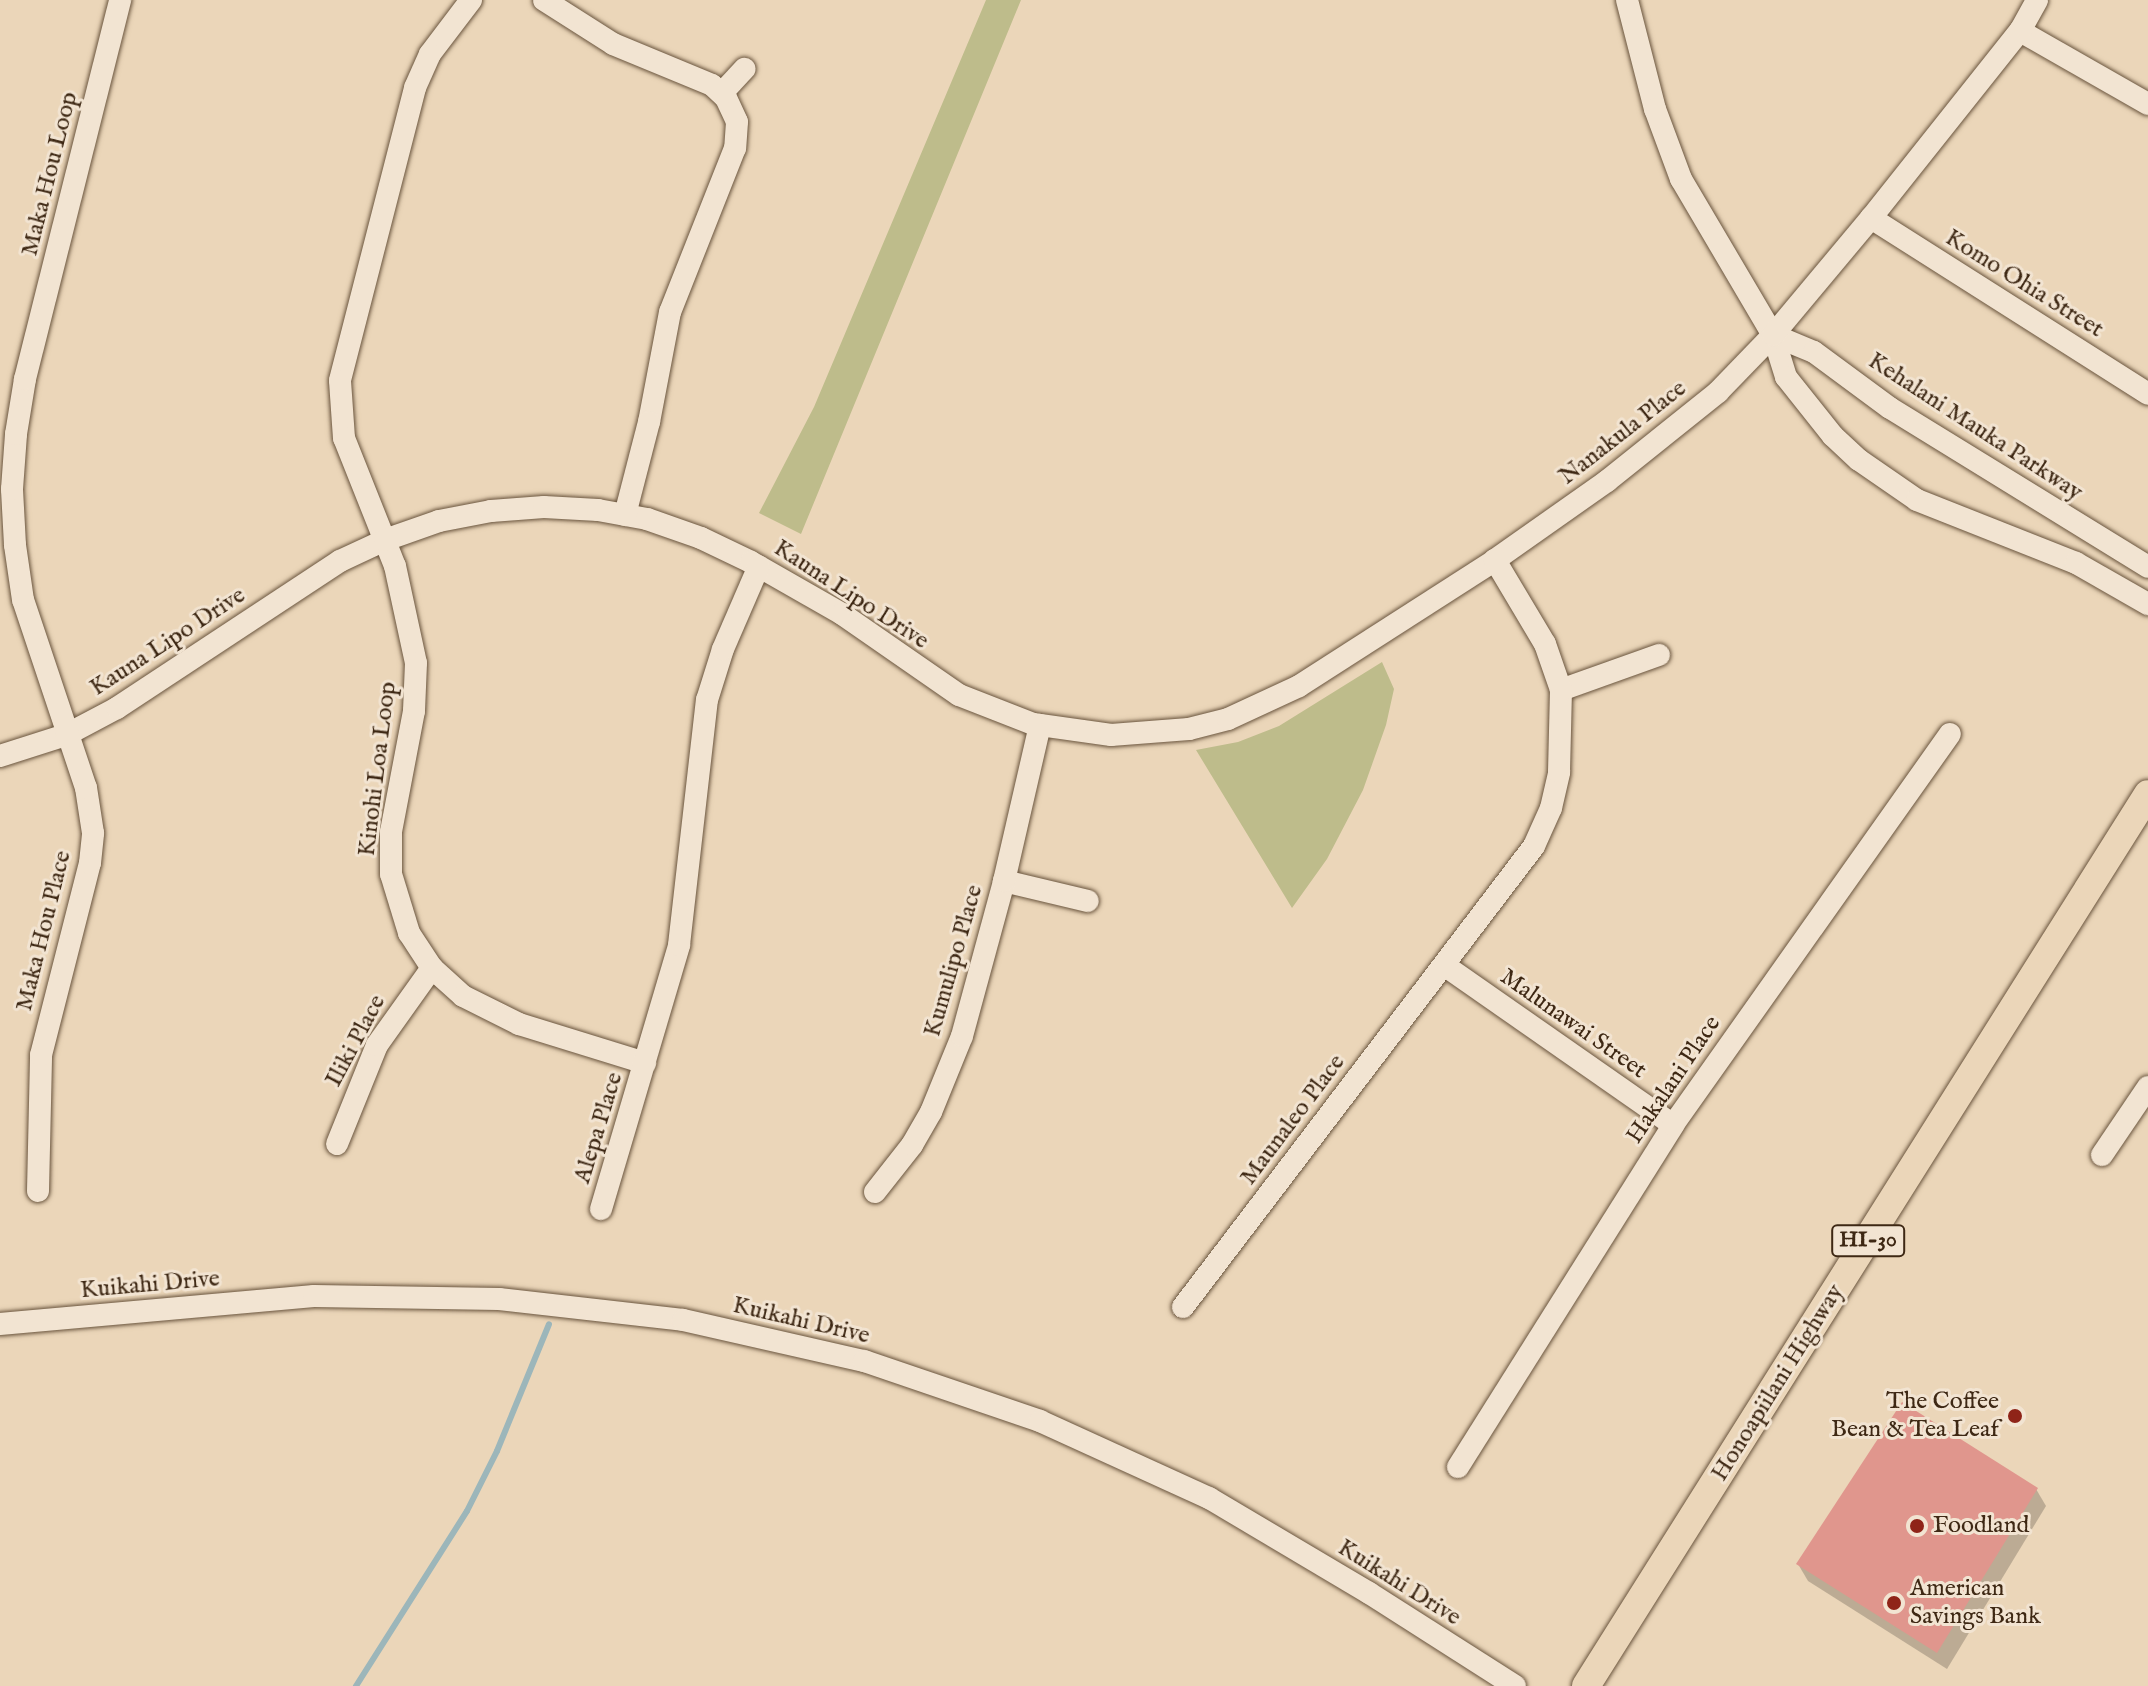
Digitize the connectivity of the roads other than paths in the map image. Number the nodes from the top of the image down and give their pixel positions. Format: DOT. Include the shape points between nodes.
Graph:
graph roads {
  1 [pos="120,0"];
  2 [pos="471,0"];
  3 [pos="544,0"];
  4 [pos="1627,0"];
  5 [pos="2037,0"];
  6 [pos="2020,31"];
  7 [pos="744,69"];
  8 [pos="722,93"];
  9 [pos="2148,104"];
  10 [pos="1871,218"];
  11 [pos="1773,335"];
  12 [pos="2148,394"];
  13 [pos="625,515"];
  14 [pos="385,540"];
  15 [pos="1495,560"];
  16 [pos="759,566"];
  17 [pos="2148,567"];
  18 [pos="2148,604"];
  19 [pos="1659,655"];
  20 [pos="1561,690"];
  21 [pos="1040,725"];
  22 [pos="1950,734"];
  23 [pos="66,735"];
  24 [pos="0,756"];
  25 [pos="2148,794"];
  26 [pos="1004,881"];
  27 [pos="1088,901"];
  28 [pos="1444,965"];
  29 [pos="432,968"];
  30 [pos="645,1063"];
  31 [pos="2148,1087"];
  32 [pos="1673,1125"];
  33 [pos="337,1144"];
  34 [pos="2102,1155"];
  35 [pos="38,1191"];
  36 [pos="875,1192"];
  37 [pos="601,1209"];
  38 [pos="1183,1307"];
  39 [pos="0,1324"];
  40 [pos="1458,1467"];
  41 [pos="1515,1686"];
  42 [pos="1586,1686"];
  1 -- 23 [label="street, Maka Hou Loop" via="25,379 16,434 15,545 23,600"];
  2 -- 14 [label="street, Kinohi Loa Loop" via="430,54 415,88 343,362 339,400 344,438"];
  3 -- 8 [label="street" via="600,37 707,81"];
  4 -- 11 [label="street" via="1655,109 1681,179"];
  5 -- 6 [label="street"];
  6 -- 9 [label="street"];
  6 -- 10 [label="street"];
  7 -- 8 [label="street"];
  8 -- 13 [label="street" via="735,115 735,148 670,312"];
  10 -- 11 [label="street"];
  10 -- 12 [label="street, Komo Ohia Street"];
  11 -- 15 [label="street, Nanakula Place" via="1669,433"];
  11 -- 17 [label="street, Kehalani Mauka Parkway" via="1814,352 1890,408"];
  11 -- 18 [label="street" via="1786,377 1810,409 1887,482 1949,515 2076,563"];
  13 -- 14 [label="street, Kauna Lipo Drive" via="544,507 491,511 439,521"];
  13 -- 16 [label="street, Kauna Lipo Drive" via="701,538"];
  14 -- 23 [label="street, Kauna Lipo Drive" via="340,561 117,708"];
  14 -- 29 [label="street, Kinohi Loa Loop" via="416,663 414,711 391,832 391,874 401,914"];
  15 -- 20 [label="street" via="1545,644"];
  15 -- 21 [label="street, Kauna Lipo Drive" via="1299,686 1228,719 1150,734 1111,735"];
  16 -- 21 [label="street, Kauna Lipo Drive" via="842,614 959,695"];
  16 -- 30 [label="street" via="707,700 679,945"];
  19 -- 20 [label="street"];
  20 -- 28 [label="street, Maunaleo Place" via="1559,772 1551,808 1534,846"];
  21 -- 26 [label="street, Kumulipo Place"];
  22 -- 32 [label="street, Hakalani Place"];
  23 -- 24 [label="street, Kauna Lipo Drive"];
  23 -- 35 [label="street, Maka Hou Place" via="90,803 92,848 41,1055"];
  25 -- 42 [label="main road, Honoapiilani Highway / HI-30"];
  26 -- 27 [label="street"];
  26 -- 36 [label="street, Kumulipo Place" via="978,986 942,1088 912,1145"];
  28 -- 32 [label="street, Malunawai Street"];
  28 -- 38 [label="street, Maunaleo Place"];
  29 -- 30 [label="street, Kinohi Loa Loop" via="463,996 499,1017"];
  29 -- 33 [label="street, Iliki Place" via="377,1045"];
  30 -- 37 [label="street, Alepa Place"];
  31 -- 34 [label="street"];
  32 -- 40 [label="street, Hakalani Place"];
  39 -- 41 [label="street, Kuikahi Drive" via="314,1296 499,1299 683,1320 864,1361 1040,1421 1209,1498"];
}
